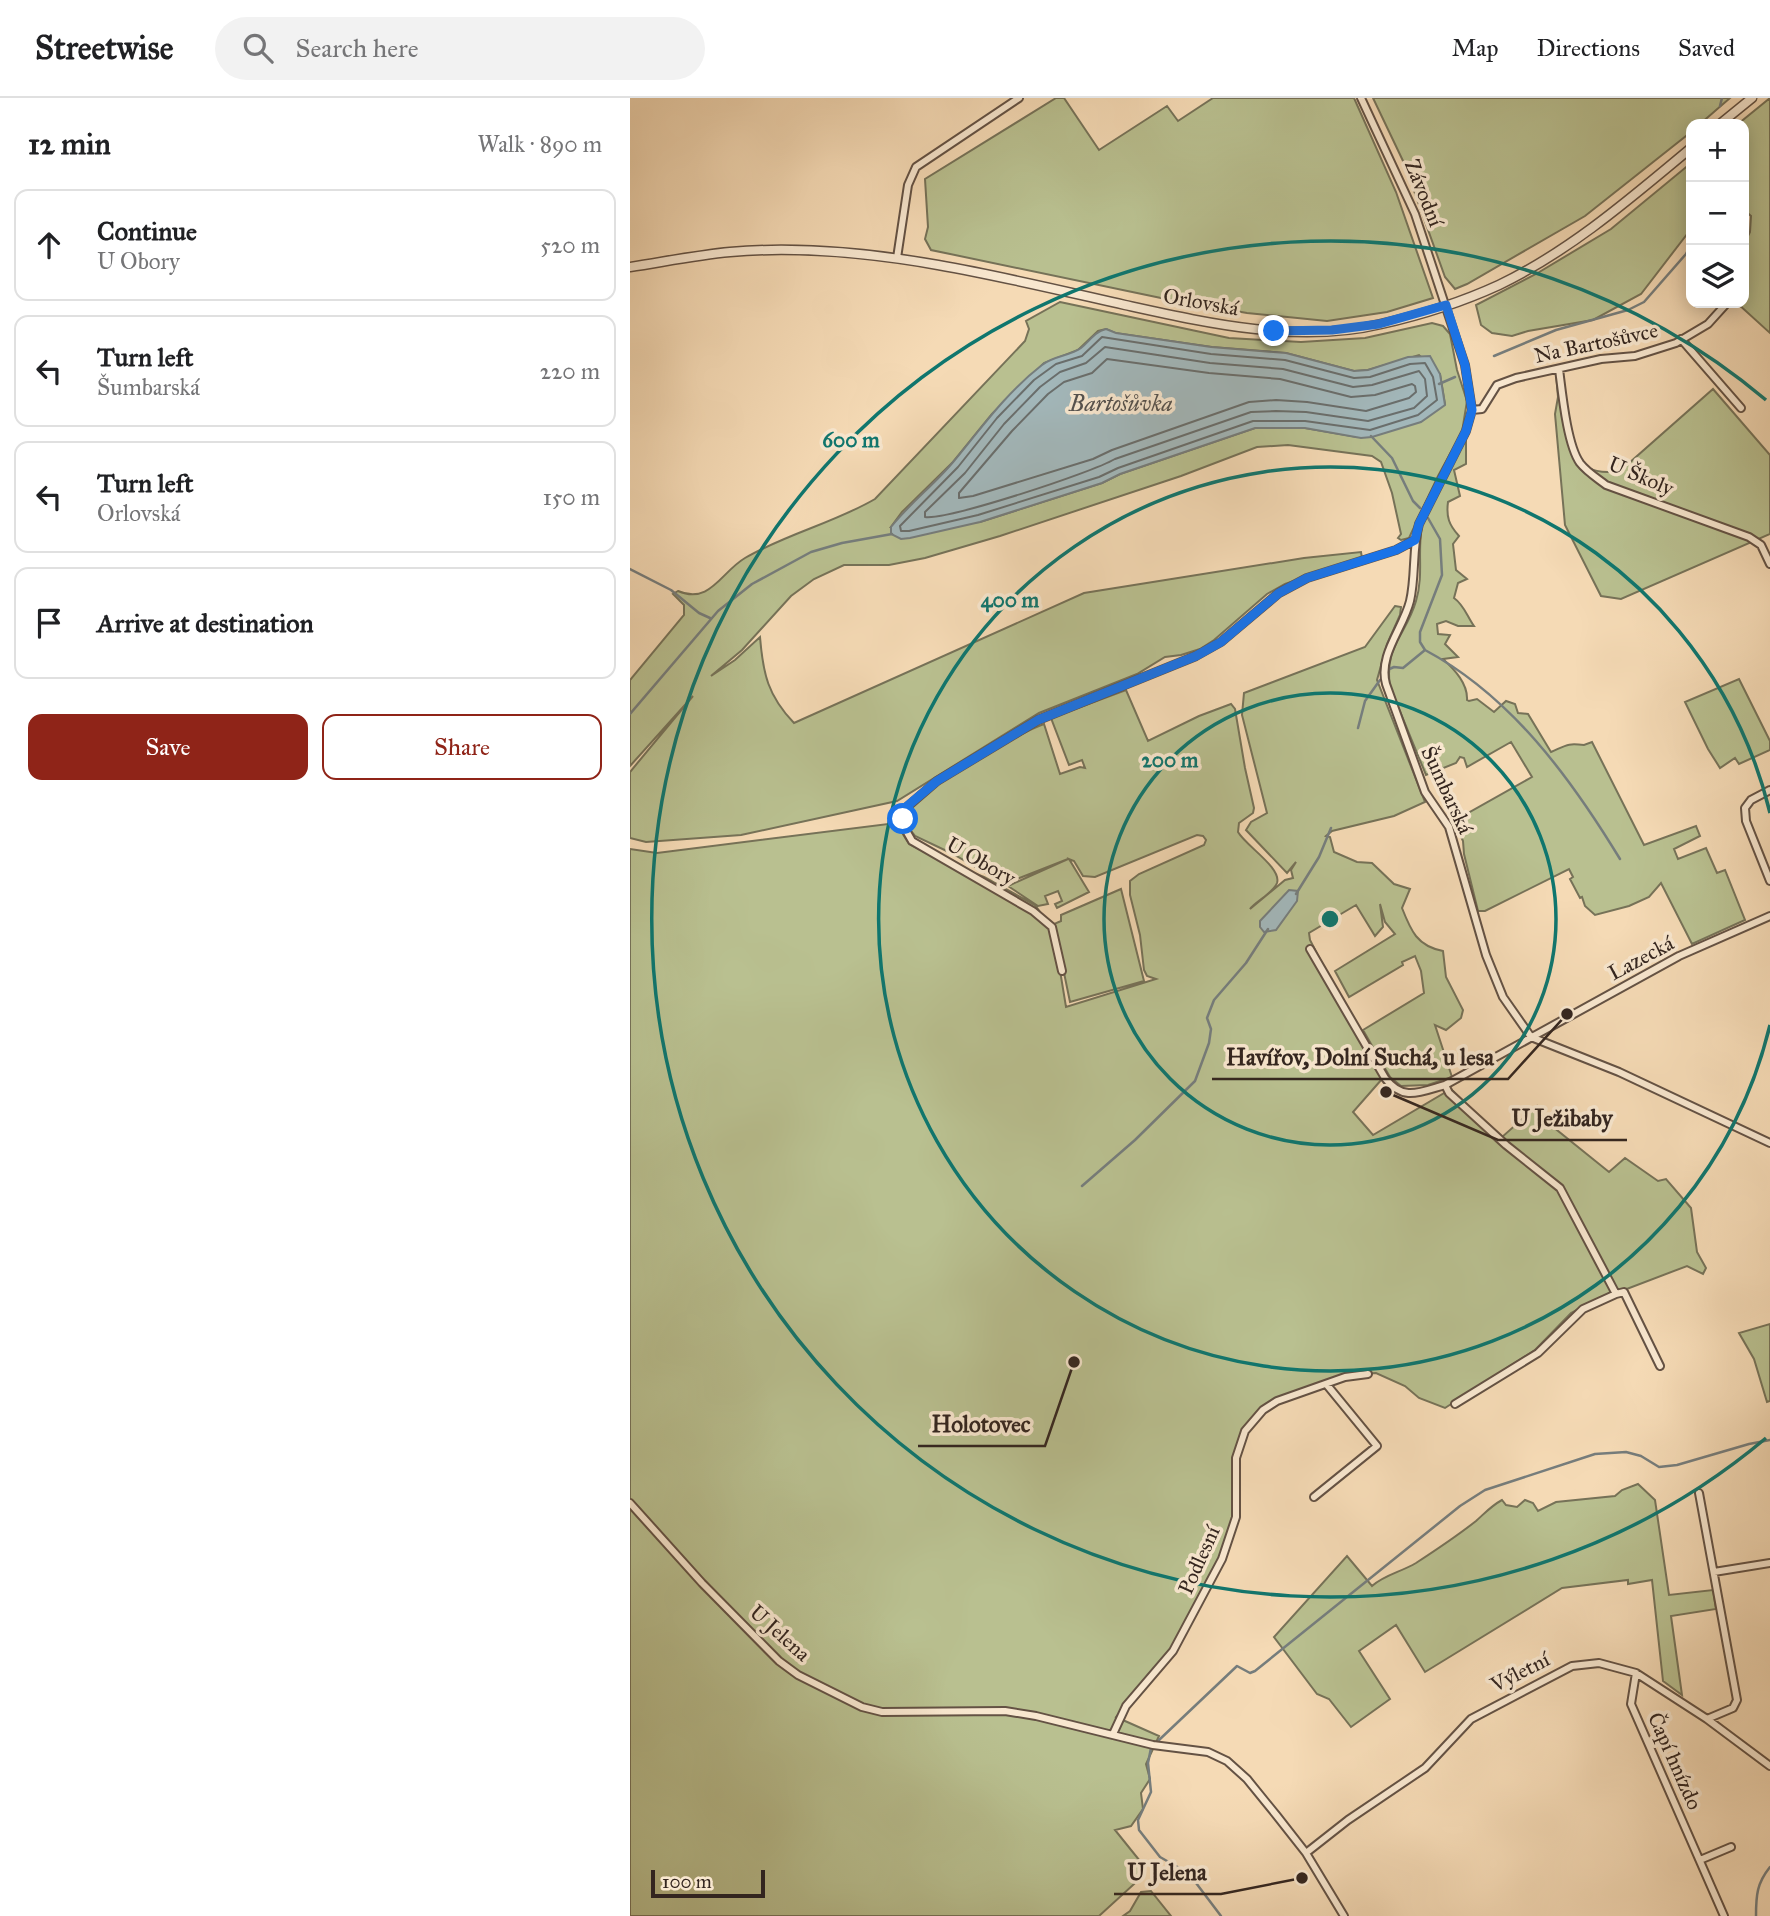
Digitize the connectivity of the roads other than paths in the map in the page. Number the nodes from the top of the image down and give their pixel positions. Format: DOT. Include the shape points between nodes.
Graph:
graph roads {
  1 [pos="1019,98"];
  2 [pos="1361,98"];
  3 [pos="1752,98"];
  4 [pos="1726,119"];
  5 [pos="1686,152"];
  6 [pos="897,258"];
  7 [pos="630,267"];
  8 [pos="1446,305"];
  9 [pos="1722,308"];
  10 [pos="1681,340"];
  11 [pos="1559,369"];
  12 [pos="1741,408"];
  13 [pos="1472,410"];
  14 [pos="1415,540"];
  15 [pos="1770,564"];
  16 [pos="1770,790"];
  17 [pos="1770,881"];
  18 [pos="1770,916"];
  19 [pos="1310,949"];
  20 [pos="1062,971"];
  21 [pos="1531,1037"];
  22 [pos="1446,1086"];
  23 [pos="1770,1143"];
  24 [pos="1616,1294"];
  25 [pos="1660,1366"];
  26 [pos="1367,1374"];
  27 [pos="1327,1385"];
  28 [pos="1455,1405"];
  29 [pos="1699,1493"];
  30 [pos="1314,1497"];
  31 [pos="630,1503"];
  32 [pos="1770,1563"];
  33 [pos="1714,1572"];
  34 [pos="1636,1674"];
  35 [pos="1707,1719"];
  36 [pos="1113,1734"];
  37 [pos="1770,1766"];
  38 [pos="1731,1847"];
  39 [pos="1306,1853"];
  40 [pos="1700,1860"];
  41 [pos="1343,1916"];
  42 [pos="1724,1916"];
  1 -- 6 [label="street" via="916,167 908,184"];
  2 -- 8 [label="street, Závodní" via="1415,214"];
  3 -- 4 [label="street"];
  5 -- 8 [label="street, Orlovská" via="1608,216 1539,262 1499,285"];
  6 -- 7 [label="street, Orlovská" via="817,251 730,252"];
  6 -- 8 [label="street, Orlovská" via="1214,325 1274,331 1379,324"];
  8 -- 13 [label="street, Šumbarská" via="1465,365"];
  9 -- 10 [label="street, Na Bartošůvce" via="1708,324"];
  10 -- 11 [label="street, Na Bartošůvce" via="1635,356"];
  10 -- 12 [label="street"];
  11 -- 13 [label="street, Na Bartošůvce" via="1497,385 1482,409"];
  11 -- 15 [label="street, U Školy" via="1564,414 1578,461 1606,485 1749,537 1761,545"];
  13 -- 14 [label="street, Šumbarská"];
  14 -- 20 [label="street, U Obory" via="1307,578 1279,593 1213,647 1038,720 937,781 906,807 903,819 912,841 1052,926"];
  14 -- 21 [label="street, Šumbarská" via="1416,567 1409,603 1384,676 1425,792 1449,827 1503,997"];
  16 -- 17 [label="street" via="1745,808"];
  18 -- 21 [label="street, Lazecká" via="1679,956"];
  19 -- 22 [label="street, Lazecká" via="1394,1090 1406,1094"];
  21 -- 22 [label="street, Lazecká"];
  21 -- 23 [label="street" via="1619,1072"];
  22 -- 24 [label="street" via="1506,1145 1560,1188"];
  24 -- 25 [label="street" via="1624,1292"];
  24 -- 28 [label="street" via="1583,1309 1538,1353"];
  26 -- 27 [label="street, Podlesní"];
  27 -- 30 [label="street" via="1377,1446"];
  27 -- 36 [label="street, Podlesní" via="1277,1401 1245,1431 1236,1458 1236,1517 1222,1559 1173,1651 1126,1706"];
  29 -- 33 [label="street"];
  31 -- 36 [label="street, U Jelena" via="779,1661 862,1707 882,1712 1005,1711"];
  32 -- 33 [label="street"];
  33 -- 35 [label="street" via="1737,1700 1733,1708"];
  34 -- 35 [label="street, Výletní"];
  34 -- 39 [label="street, Výletní" via="1599,1663 1572,1665 1480,1713 1424,1768"];
  34 -- 40 [label="street, Čapí hnízdo" via="1631,1704"];
  35 -- 37 [label="street, Výletní"];
  36 -- 39 [label="street, U Jelena" via="1208,1752 1227,1761"];
  38 -- 40 [label="street"];
  39 -- 41 [label="street, U Jelena"];
  40 -- 42 [label="street, Čapí hnízdo"];
}
